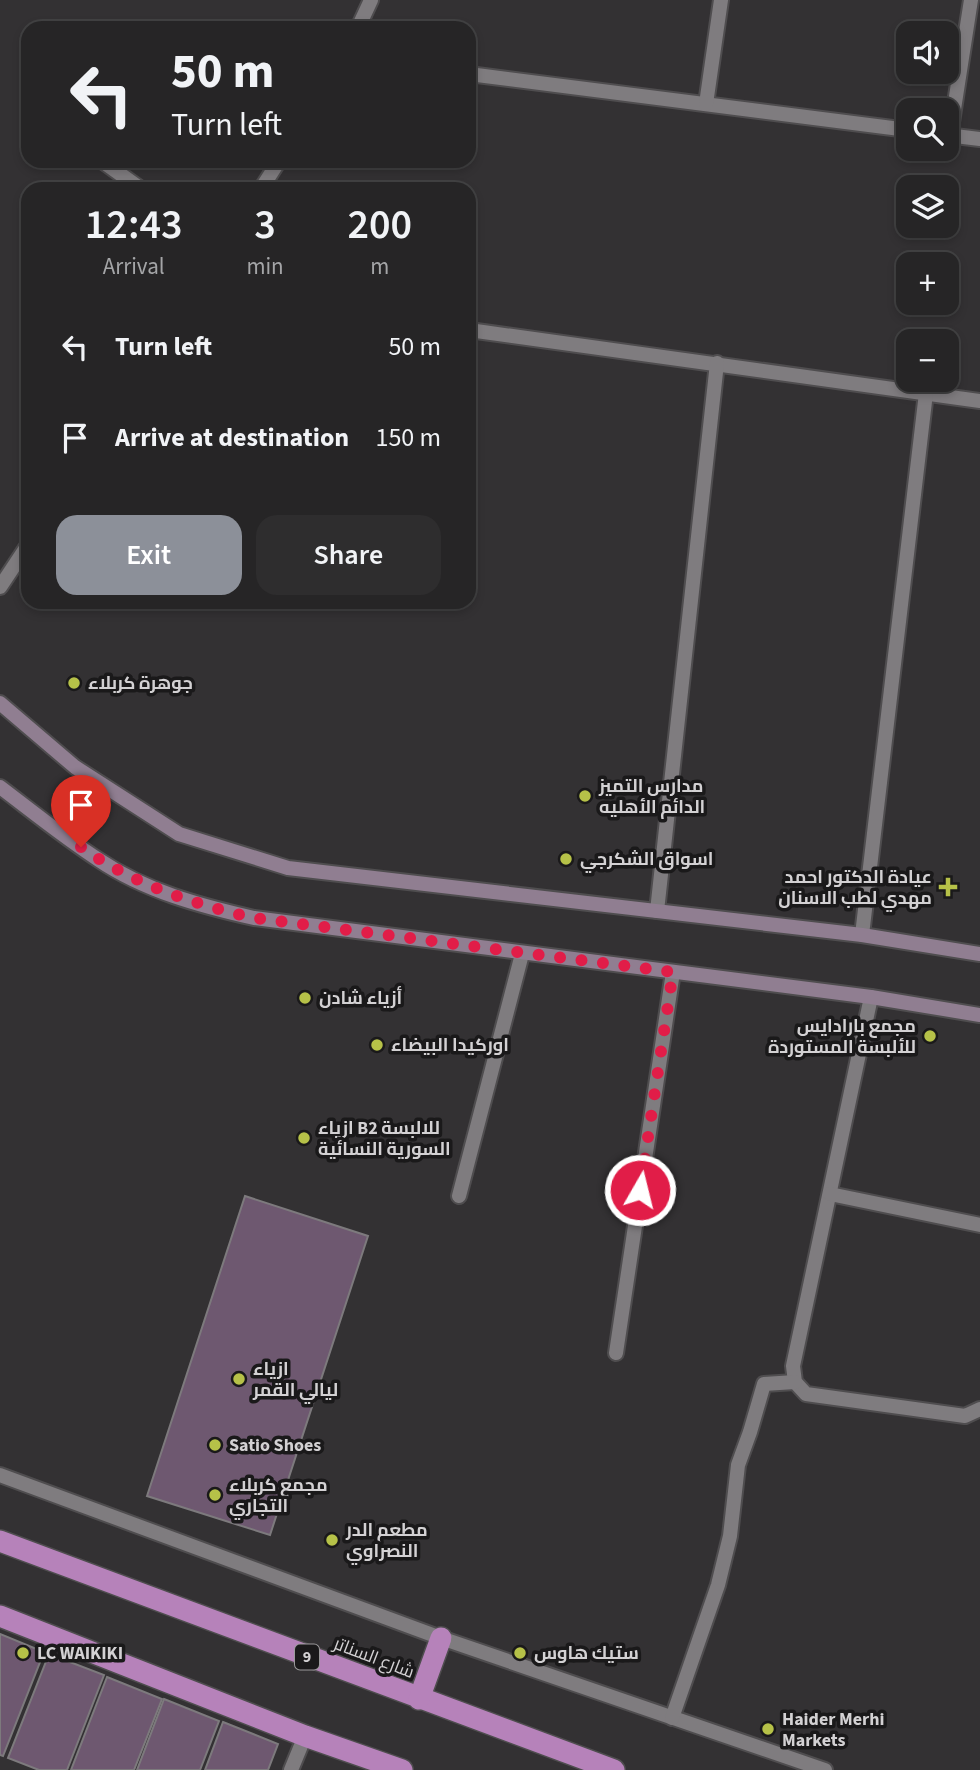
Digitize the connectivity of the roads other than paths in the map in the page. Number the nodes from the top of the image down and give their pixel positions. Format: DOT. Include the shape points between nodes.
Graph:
graph roads {
  1 [pos="371,0"];
  2 [pos="721,0"];
  3 [pos="971,0"];
  4 [pos="361,21"];
  5 [pos="476,75"];
  6 [pos="954,98"];
  7 [pos="706,104"];
  8 [pos="896,128"];
  9 [pos="959,136"];
  10 [pos="980,139"];
  11 [pos="112,168"];
  12 [pos="131,182"];
  13 [pos="476,332"];
  14 [pos="717,363"];
  15 [pos="926,393"];
  16 [pos="980,401"];
  17 [pos="21,556"];
  18 [pos="0,587"];
  19 [pos="0,704"];
  20 [pos="0,787"];
  21 [pos="657,911"];
  22 [pos="862,935"];
  23 [pos="523,954"];
  24 [pos="980,954"];
  25 [pos="673,972"];
  26 [pos="871,997"];
  27 [pos="980,1015"];
  28 [pos="830,1194"];
  29 [pos="458,1196"];
  30 [pos="980,1225"];
  31 [pos="616,1353"];
  32 [pos="795,1382"];
  33 [pos="980,1409"];
  34 [pos="0,1475"];
  35 [pos="0,1541"];
  36 [pos="0,1616"];
  37 [pos="440,1638"];
  38 [pos="419,1699"];
  39 [pos="672,1717"];
  40 [pos="305,1736"];
  41 [pos="608,1769"];
  42 [pos="291,1770"];
  43 [pos="402,1770"];
  44 [pos="825,1770"];
  1 -- 4 [label="street"];
  2 -- 7 [label="street"];
  3 -- 6 [label="street"];
  5 -- 7 [label="street"];
  7 -- 8 [label="street"];
  9 -- 10 [label="street"];
  11 -- 12 [label="street"];
  13 -- 14 [label="street"];
  14 -- 15 [label="street"];
  14 -- 21 [label="street"];
  15 -- 16 [label="street"];
  15 -- 22 [label="street"];
  17 -- 18 [label="street"];
  19 -- 21 [label="main road" via="75,766 179,834 288,868"];
  20 -- 23 [label="main road" via="101,862 155,889 210,908"];
  21 -- 22 [label="main road"];
  22 -- 24 [label="main road"];
  23 -- 25 [label="main road"];
  23 -- 29 [label="street"];
  25 -- 26 [label="main road"];
  25 -- 31 [label="street"];
  26 -- 27 [label="main road"];
  26 -- 28 [label="street"];
  28 -- 30 [label="street"];
  28 -- 32 [label="street" via="793,1366"];
  32 -- 33 [label="street" via="806,1394 965,1416"];
  32 -- 39 [label="street" via="764,1384 738,1465 719,1585"];
  34 -- 37 [label="street"];
  35 -- 38 [label="highway, شارع السناتر / 9"];
  36 -- 40 [label="highway"];
  37 -- 38 [label="highway"];
  37 -- 39 [label="street"];
  38 -- 41 [label="highway, شارع السناتر / 9"];
  39 -- 44 [label="street"];
  40 -- 42 [label="street"];
  40 -- 43 [label="highway"];
}
